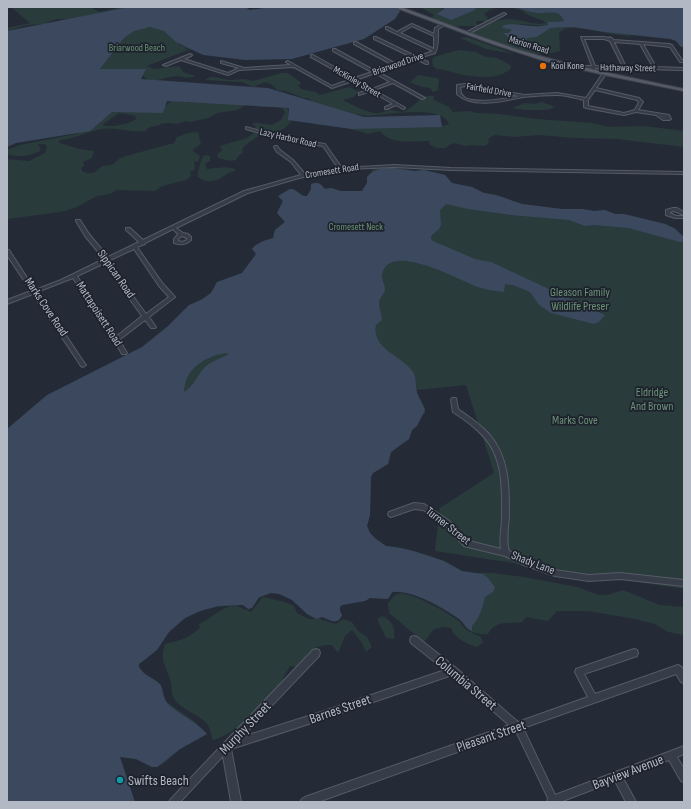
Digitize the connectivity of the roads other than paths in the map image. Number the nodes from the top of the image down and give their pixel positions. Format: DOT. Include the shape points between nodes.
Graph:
graph roads {
  1 [pos="396,7"];
  2 [pos="505,14"];
  3 [pos="444,24"];
  4 [pos="387,28"];
  5 [pos="397,33"];
  6 [pos="467,33"];
  7 [pos="435,35"];
  8 [pos="608,35"];
  9 [pos="375,38"];
  10 [pos="610,40"];
  11 [pos="641,43"];
  12 [pos="355,44"];
  13 [pos="334,50"];
  14 [pos="435,51"];
  15 [pos="190,55"];
  16 [pos="312,56"];
  17 [pos="417,58"];
  18 [pos="181,59"];
  19 [pos="683,61"];
  20 [pos="214,62"];
  21 [pos="222,62"];
  22 [pos="288,62"];
  23 [pos="427,63"];
  24 [pos="165,65"];
  25 [pos="396,65"];
  26 [pos="684,65"];
  27 [pos="294,66"];
  28 [pos="625,68"];
  29 [pos="655,68"];
  30 [pos="238,69"];
  31 [pos="249,69"];
  32 [pos="594,69"];
  33 [pos="684,69"];
  34 [pos="375,72"];
  35 [pos="604,74"];
  36 [pos="354,80"];
  37 [pos="393,82"];
  38 [pos="594,89"];
  39 [pos="372,90"];
  40 [pos="684,90"];
  41 [pos="360,94"];
  42 [pos="524,96"];
  43 [pos="423,98"];
  44 [pos="586,99"];
  45 [pos="396,104"];
  46 [pos="386,108"];
  47 [pos="403,108"];
  48 [pos="636,111"];
  49 [pos="658,115"];
  50 [pos="248,128"];
  51 [pos="276,147"];
  52 [pos="341,169"];
  53 [pos="684,173"];
  54 [pos="304,176"];
  55 [pos="78,221"];
  56 [pos="174,227"];
  57 [pos="128,229"];
  58 [pos="181,234"];
  59 [pos="143,243"];
  60 [pos="135,247"];
  61 [pos="7,251"];
  62 [pos="108,260"];
  63 [pos="74,276"];
  64 [pos="35,292"];
  65 [pos="7,302"];
  66 [pos="145,318"];
  67 [pos="152,327"];
  68 [pos="116,339"];
  69 [pos="124,353"];
  70 [pos="83,365"];
  71 [pos="454,400"];
  72 [pos="391,514"];
  73 [pos="506,553"];
  74 [pos="684,583"];
  75 [pos="414,640"];
  76 [pos="316,653"];
  77 [pos="634,653"];
  78 [pos="453,671"];
  79 [pos="684,679"];
  80 [pos="593,699"];
  81 [pos="518,727"];
  82 [pos="226,746"];
  83 [pos="684,750"];
  84 [pos="671,755"];
  85 [pos="617,775"];
  86 [pos="684,778"];
  87 [pos="174,802"];
  88 [pos="236,802"];
  89 [pos="305,802"];
  90 [pos="552,802"];
  91 [pos="631,802"];
  1 -- 3 [label="main road, Marion Road"];
  2 -- 6 [label="street"];
  3 -- 6 [label="main road, Marion Road"];
  3 -- 7 [label="street" via="436,28"];
  4 -- 5 [label="street"];
  5 -- 7 [label="street" via="412,25"];
  5 -- 14 [label="street"];
  6 -- 32 [label="main road, Marion Road" via="572,67"];
  7 -- 14 [label="street, Briarwood Drive"];
  8 -- 10 [label="street"];
  9 -- 17 [label="street"];
  10 -- 11 [label="street"];
  10 -- 28 [label="street"];
  10 -- 32 [label="street" via="582,38"];
  11 -- 19 [label="street" via="671,46"];
  11 -- 29 [label="street"];
  12 -- 25 [label="street"];
  13 -- 34 [label="street"];
  14 -- 17 [label="street, Briarwood Drive"];
  15 -- 18 [label="street"];
  16 -- 36 [label="street, McKinley Street"];
  17 -- 23 [label="street"];
  17 -- 25 [label="street, Briarwood Drive"];
  18 -- 24 [label="street"];
  18 -- 30 [label="street" via="228,74"];
  19 -- 26 [label="street"];
  20 -- 30 [label="street"];
  21 -- 31 [label="street"];
  22 -- 27 [label="street"];
  25 -- 34 [label="street, Briarwood Drive"];
  27 -- 31 [label="street"];
  27 -- 36 [label="street, Briarwood Drive" via="330,87"];
  28 -- 29 [label="street, Hathaway Street"];
  28 -- 32 [label="street, Hathaway Street"];
  29 -- 33 [label="street, Hathaway Street"];
  30 -- 31 [label="street"];
  32 -- 35 [label="main road, Marion Road"];
  34 -- 36 [label="street, Briarwood Drive"];
  34 -- 37 [label="street"];
  35 -- 38 [label="street"];
  35 -- 40 [label="main road, Marion Road"];
  36 -- 39 [label="street, McKinley Street"];
  37 -- 39 [label="street"];
  37 -- 43 [label="street"];
  38 -- 44 [label="street"];
  38 -- 48 [label="street" via="638,99 641,102"];
  39 -- 41 [label="street"];
  39 -- 45 [label="street, McKinley Street"];
  42 -- 42 [label="street, Fairfield Drive" via="467,85 458,86 457,91 463,99 479,101"];
  42 -- 44 [label="street, Fairfield Drive" via="557,94"];
  44 -- 48 [label="street" via="586,107 593,109 624,114"];
  45 -- 46 [label="street"];
  45 -- 47 [label="street, McKinley Street"];
  48 -- 49 [label="street"];
  50 -- 52 [label="street, Lazy Harbor Road" via="281,138 324,145"];
  51 -- 54 [label="street" via="292,160"];
  52 -- 53 [label="street, Cromesett Road" via="394,166"];
  52 -- 54 [label="street, Cromesett Road"];
  54 -- 56 [label="street, Cromesett Road" via="246,192"];
  55 -- 62 [label="street, Sippican Road"];
  56 -- 58 [label="street"];
  56 -- 59 [label="street, Cromesett Road"];
  57 -- 59 [label="street"];
  59 -- 60 [label="street, Cromesett Road"];
  60 -- 62 [label="street, Cromesett Road"];
  60 -- 66 [label="street" via="172,297"];
  61 -- 64 [label="street, Marks Cove Road"];
  62 -- 63 [label="street, Cromesett Road"];
  62 -- 66 [label="street, Sippican Road"];
  63 -- 64 [label="street, Cromesett Road"];
  63 -- 68 [label="street, Mattapoisett Road"];
  64 -- 65 [label="street, Cromesett Road"];
  64 -- 70 [label="street, Marks Cove Road"];
  66 -- 67 [label="street, Sippican Road"];
  66 -- 68 [label="street"];
  68 -- 69 [label="street, Mattapoisett Road"];
  71 -- 73 [label="street, Shady Lane" via="455,410 483,431 501,459 505,492 503,542"];
  72 -- 73 [label="street, Turner Street" via="414,506 424,507 446,522 467,544"];
  73 -- 74 [label="street, Shady Lane" via="542,569 563,574 589,578 620,576"];
  75 -- 78 [label="street, Columbia Street"];
  76 -- 82 [label="street, Murphy Street"];
  77 -- 80 [label="street" via="579,672"];
  78 -- 81 [label="street, Columbia Street"];
  78 -- 82 [label="street, Barnes Street"];
  79 -- 80 [label="street, Pleasant Street" via="678,669"];
  80 -- 81 [label="street, Pleasant Street"];
  81 -- 89 [label="street, Pleasant Street"];
  81 -- 90 [label="street"];
  82 -- 87 [label="street, Murphy Street"];
  82 -- 88 [label="street"];
  83 -- 84 [label="street, Bayview Avenue"];
  84 -- 85 [label="street, Bayview Avenue"];
  84 -- 86 [label="street"];
  85 -- 90 [label="street, Bayview Avenue"];
  85 -- 91 [label="street"];
}
